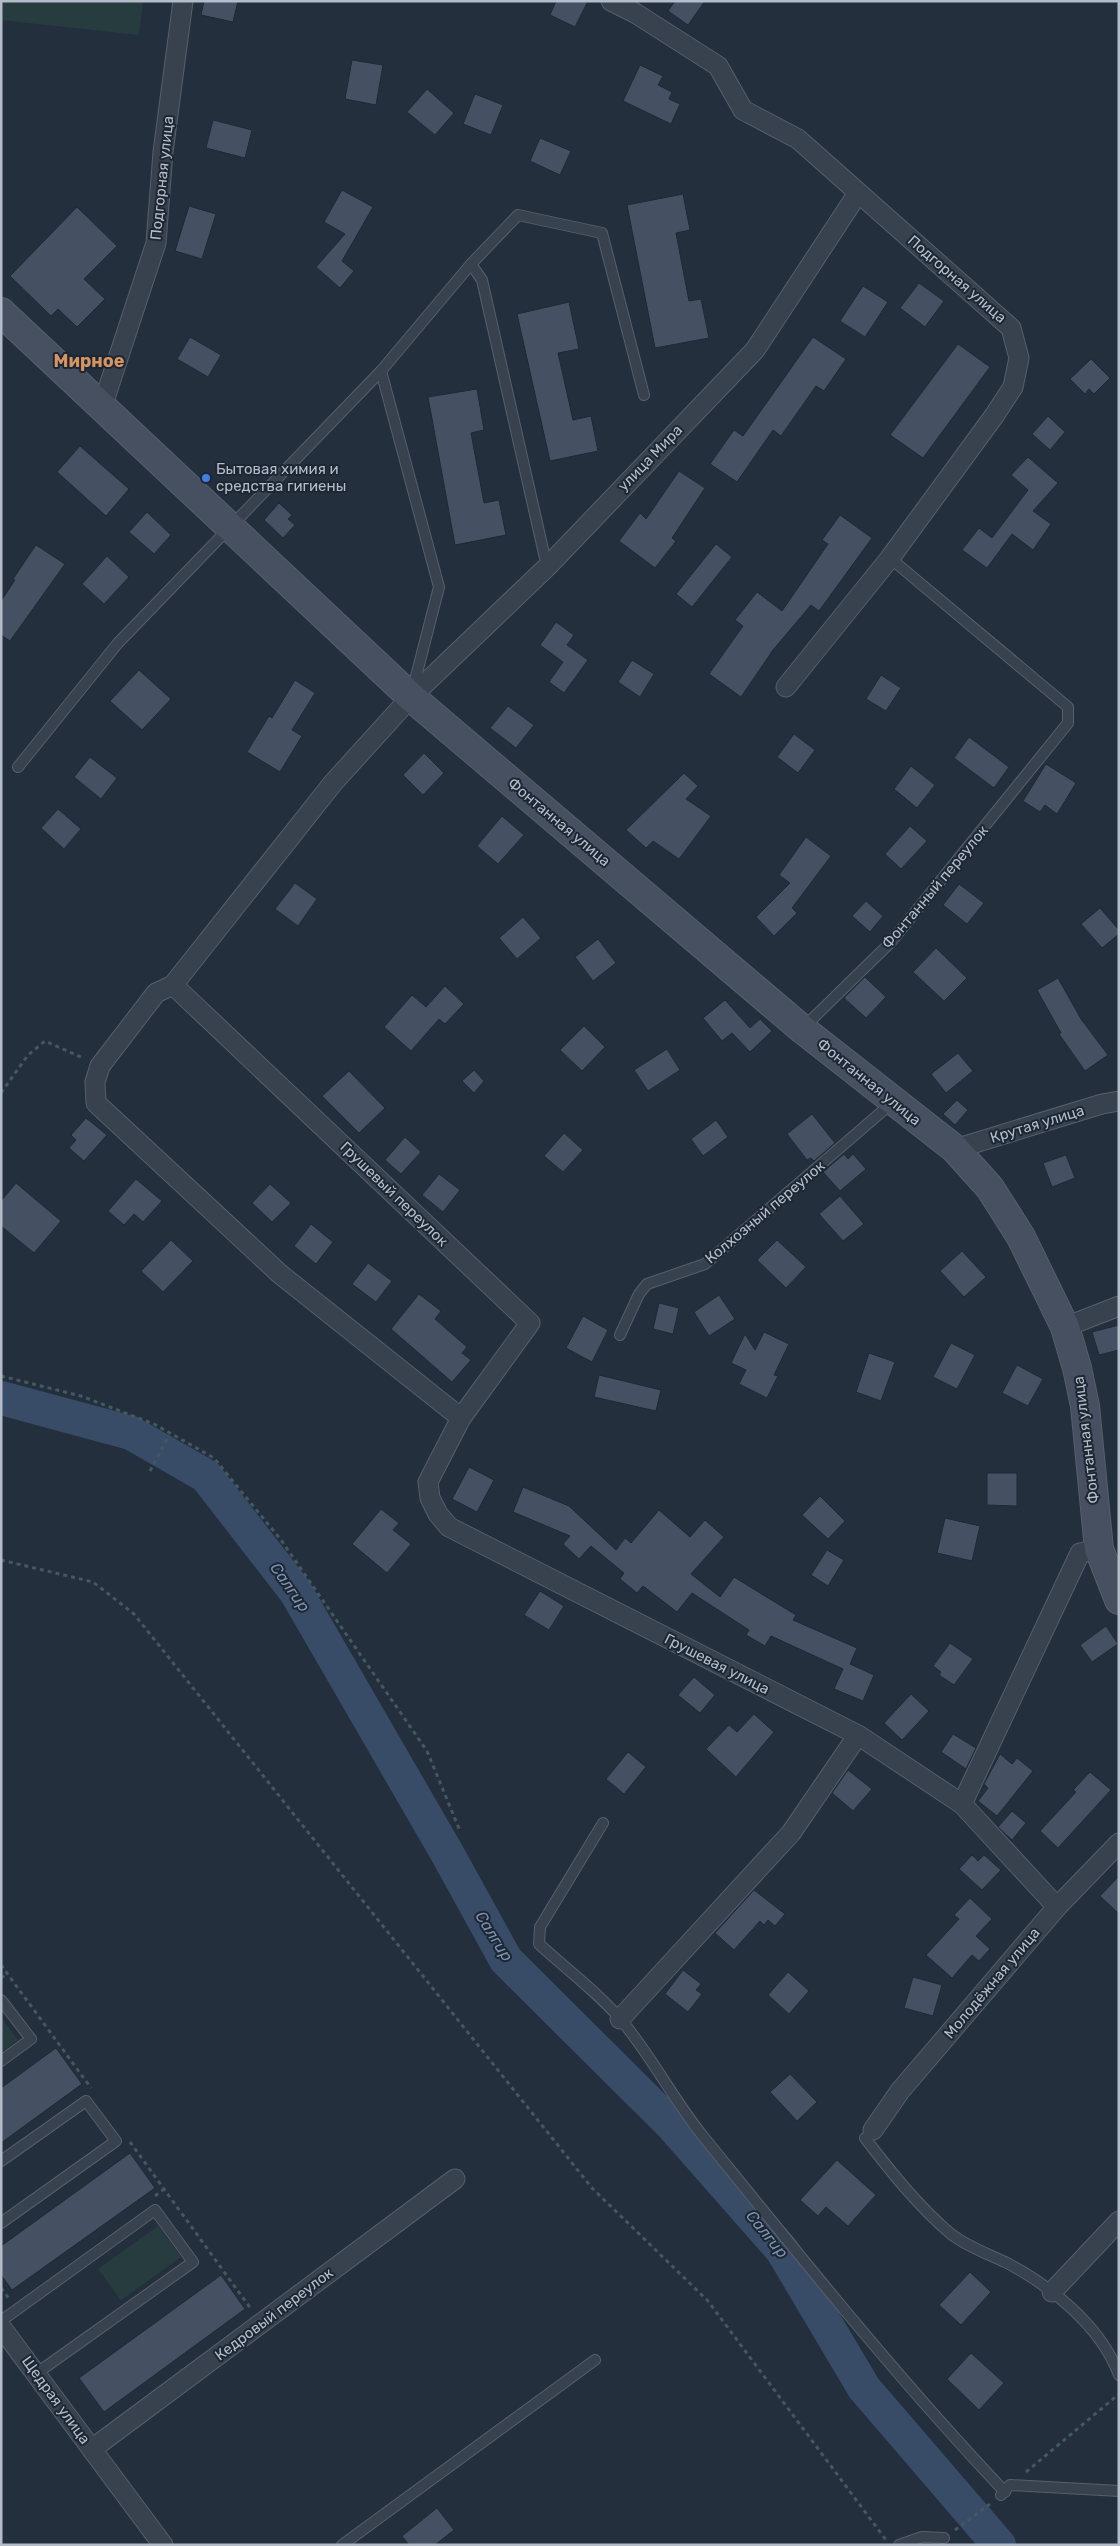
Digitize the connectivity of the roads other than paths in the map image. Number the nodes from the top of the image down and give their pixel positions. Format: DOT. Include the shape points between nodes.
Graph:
graph roads {
  1 [pos="183,1"];
  2 [pos="611,1"];
  3 [pos="858,193"];
  4 [pos="471,264"];
  5 [pos="1,312"];
  6 [pos="381,371"];
  7 [pos="644,395"];
  8 [pos="102,407"];
  9 [pos="230,527"];
  10 [pos="890,558"];
  11 [pos="547,567"];
  12 [pos="786,687"];
  13 [pos="411,696"];
  14 [pos="18,767"];
  15 [pos="173,984"];
  16 [pos="802,1029"];
  17 [pos="1119,1100"];
  18 [pos="893,1102"];
  19 [pos="955,1149"];
  20 [pos="1119,1306"];
  21 [pos="1065,1327"];
  22 [pos="620,1335"];
  23 [pos="461,1418"];
  24 [pos="1099,1549"];
  25 [pos="1119,1600"];
  26 [pos="858,1735"];
  27 [pos="962,1804"];
  28 [pos="602,1823"];
  29 [pos="1119,1843"];
  30 [pos="1057,1907"];
  31 [pos="1,2000"];
  32 [pos="620,2019"];
  33 [pos="1,2061"];
  34 [pos="864,2137"];
  35 [pos="1,2161"];
  36 [pos="455,2179"];
  37 [pos="1119,2221"];
  38 [pos="1,2223"];
  39 [pos="1052,2292"];
  40 [pos="1,2321"];
  41 [pos="1,2328"];
  42 [pos="595,2360"];
  43 [pos="37,2373"];
  44 [pos="1119,2375"];
  45 [pos="92,2449"];
  46 [pos="1119,2491"];
  47 [pos="944,2538"];
  48 [pos="163,2545"];
  49 [pos="342,2545"];
  50 [pos="899,2545"];
  1 -- 8 [label="street, Подгорная улица" via="163,152 156,242"];
  2 -- 3 [label="street, Подгорная улица" via="718,66 743,110 798,139"];
  3 -- 10 [label="street, Подгорная улица" via="1011,328 1018,358 1013,386 994,416"];
  3 -- 11 [label="street, улица Мира" via="755,350"];
  4 -- 6 [label="lane"];
  4 -- 7 [label="lane" via="518,215 602,233"];
  4 -- 11 [label="lane" via="482,280"];
  5 -- 8 [label="main road, Фонтанная улица"];
  6 -- 9 [label="lane"];
  6 -- 13 [label="lane" via="438,587"];
  8 -- 9 [label="main road, Фонтанная улица"];
  9 -- 13 [label="main road, Фонтанная улица"];
  9 -- 14 [label="lane" via="118,643"];
  10 -- 12 [label="street, Подгорная улица"];
  10 -- 16 [label="lane, Фонтанный переулок" via="1068,707 1068,724 891,942"];
  11 -- 13 [label="street, улица Мира"];
  13 -- 15 [label="street, улица Мира" via="333,783"];
  13 -- 16 [label="main road, Фонтанная улица"];
  15 -- 23 [label="street, Грушевый переулок" via="530,1323"];
  15 -- 23 [label="street, улица Мира" via="156,993 100,1066 95,1082 96,1103 280,1274"];
  16 -- 18 [label="main road, Фонтанная улица"];
  17 -- 19 [label="street, Крутая улица"];
  18 -- 19 [label="main road, Фонтанная улица"];
  18 -- 22 [label="lane, Колхозный переулок" via="705,1264 647,1284"];
  19 -- 21 [label="main road, Фонтанная улица" via="990,1188 1021,1238"];
  20 -- 21 [label="street"];
  21 -- 24 [label="main road, Фонтанная улица" via="1085,1406"];
  23 -- 26 [label="street, Грушевая улица" via="428,1482 430,1498 449,1527"];
  24 -- 25 [label="main road, Фонтанная улица"];
  24 -- 27 [label="street" via="1080,1553"];
  26 -- 27 [label="street, Грушевая улица"];
  26 -- 32 [label="street" via="791,1832"];
  27 -- 30 [label="street, Грушевая улица"];
  28 -- 32 [label="lane" via="540,1927 539,1944"];
  29 -- 30 [label="street, Молодёжная улица"];
  30 -- 34 [label="street, Молодёжная улица"];
  31 -- 33 [label="lane" via="30,2039"];
  32 -- 46 [label="lane" via="698,2130 828,2292 939,2422 1005,2491"];
  34 -- 39 [label="lane" via="897,2180 952,2235"];
  35 -- 38 [label="lane" via="86,2101 116,2141"];
  36 -- 45 [label="street, Кедровый переулок"];
  37 -- 39 [label="street"];
  39 -- 44 [label="lane" via="1084,2321 1114,2361"];
  40 -- 43 [label="lane" via="155,2210 193,2262"];
  41 -- 43 [label="street, Щедрая улица"];
  42 -- 49 [label="lane"];
  43 -- 45 [label="street, Щедрая улица"];
  45 -- 48 [label="street, Щедрая улица"];
  47 -- 50 [label="lane" via="922,2537"];
}
